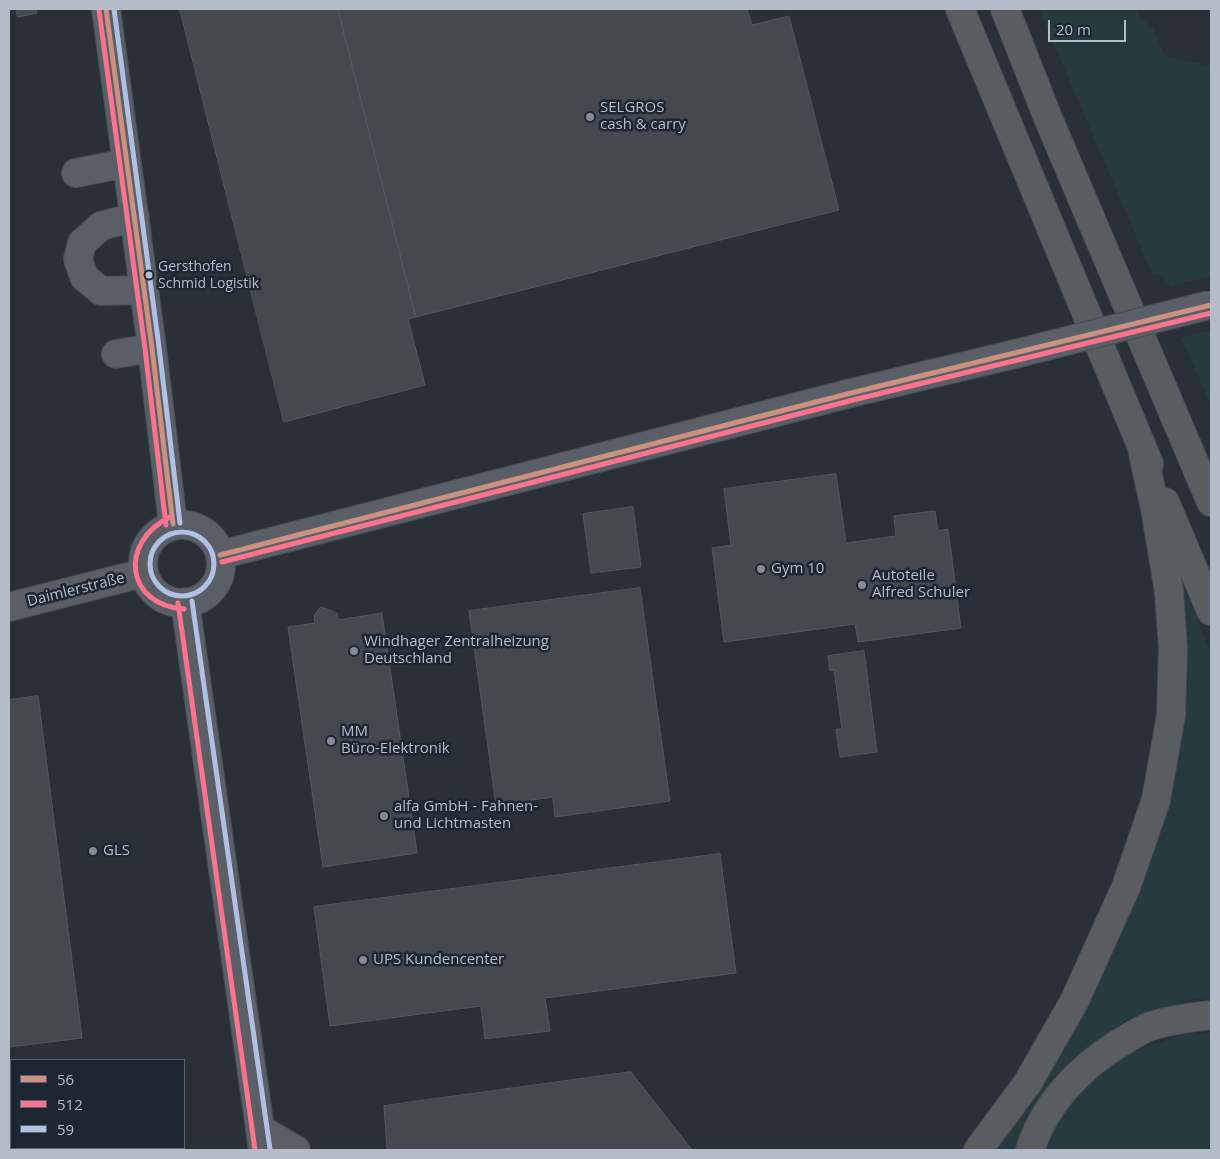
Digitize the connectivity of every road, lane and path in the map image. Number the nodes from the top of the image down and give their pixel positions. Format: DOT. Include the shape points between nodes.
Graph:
graph roads {
  1 [pos="106,9"];
  2 [pos="960,9"];
  3 [pos="1005,9"];
  4 [pos="127,162"];
  5 [pos="76,173"];
  6 [pos="134,217"];
  7 [pos="144,290"];
  8 [pos="1210,305"];
  9 [pos="152,348"];
  10 [pos="116,354"];
  11 [pos="1186,444"];
  12 [pos="1142,448"];
  13 [pos="1211,482"];
  14 [pos="1211,502"];
  15 [pos="173,524"];
  16 [pos="220,555"];
  17 [pos="143,573"];
  18 [pos="185,602"];
  19 [pos="9,607"];
  20 [pos="1211,611"];
  21 [pos="1211,1015"];
  22 [pos="261,1140"];
  23 [pos="296,1150"];
  24 [pos="978,1150"];
  25 [pos="1030,1150"];
  1 -- 4 [label="street"];
  2 -- 12 [label="highway"];
  3 -- 11 [label="highway"];
  4 -- 5 [label="street"];
  4 -- 6 [label="street"];
  6 -- 7 [label="street"];
  6 -- 7 [label="street" via="101,226 82,243 78,258 84,277 101,291"];
  7 -- 9 [label="street"];
  8 -- 16 [label="street, bridge" via="822,400"];
  9 -- 10 [label="street"];
  9 -- 15 [label="street"];
  11 -- 13 [label="highway"];
  11 -- 14 [label="highway"];
  12 -- 20 [label="highway"];
  12 -- 24 [label="highway" via="1156,508 1169,592 1173,648 1171,715 1156,800 1126,887 1074,1002 1027,1084"];
  15 -- 16 [label="street" via="197,528 208,534"];
  15 -- 17 [label="street" via="150,540 144,552"];
  16 -- 18 [label="street" via="221,568 213,588 202,598"];
  17 -- 18 [label="street" via="152,590 164,599"];
  17 -- 19 [label="street, Daimlerstraße"];
  18 -- 22 [label="street"];
  21 -- 25 [label="highway" via="1150,1027 1106,1052 1085,1068 1051,1106"];
  22 -- 23 [label="street"];
}
